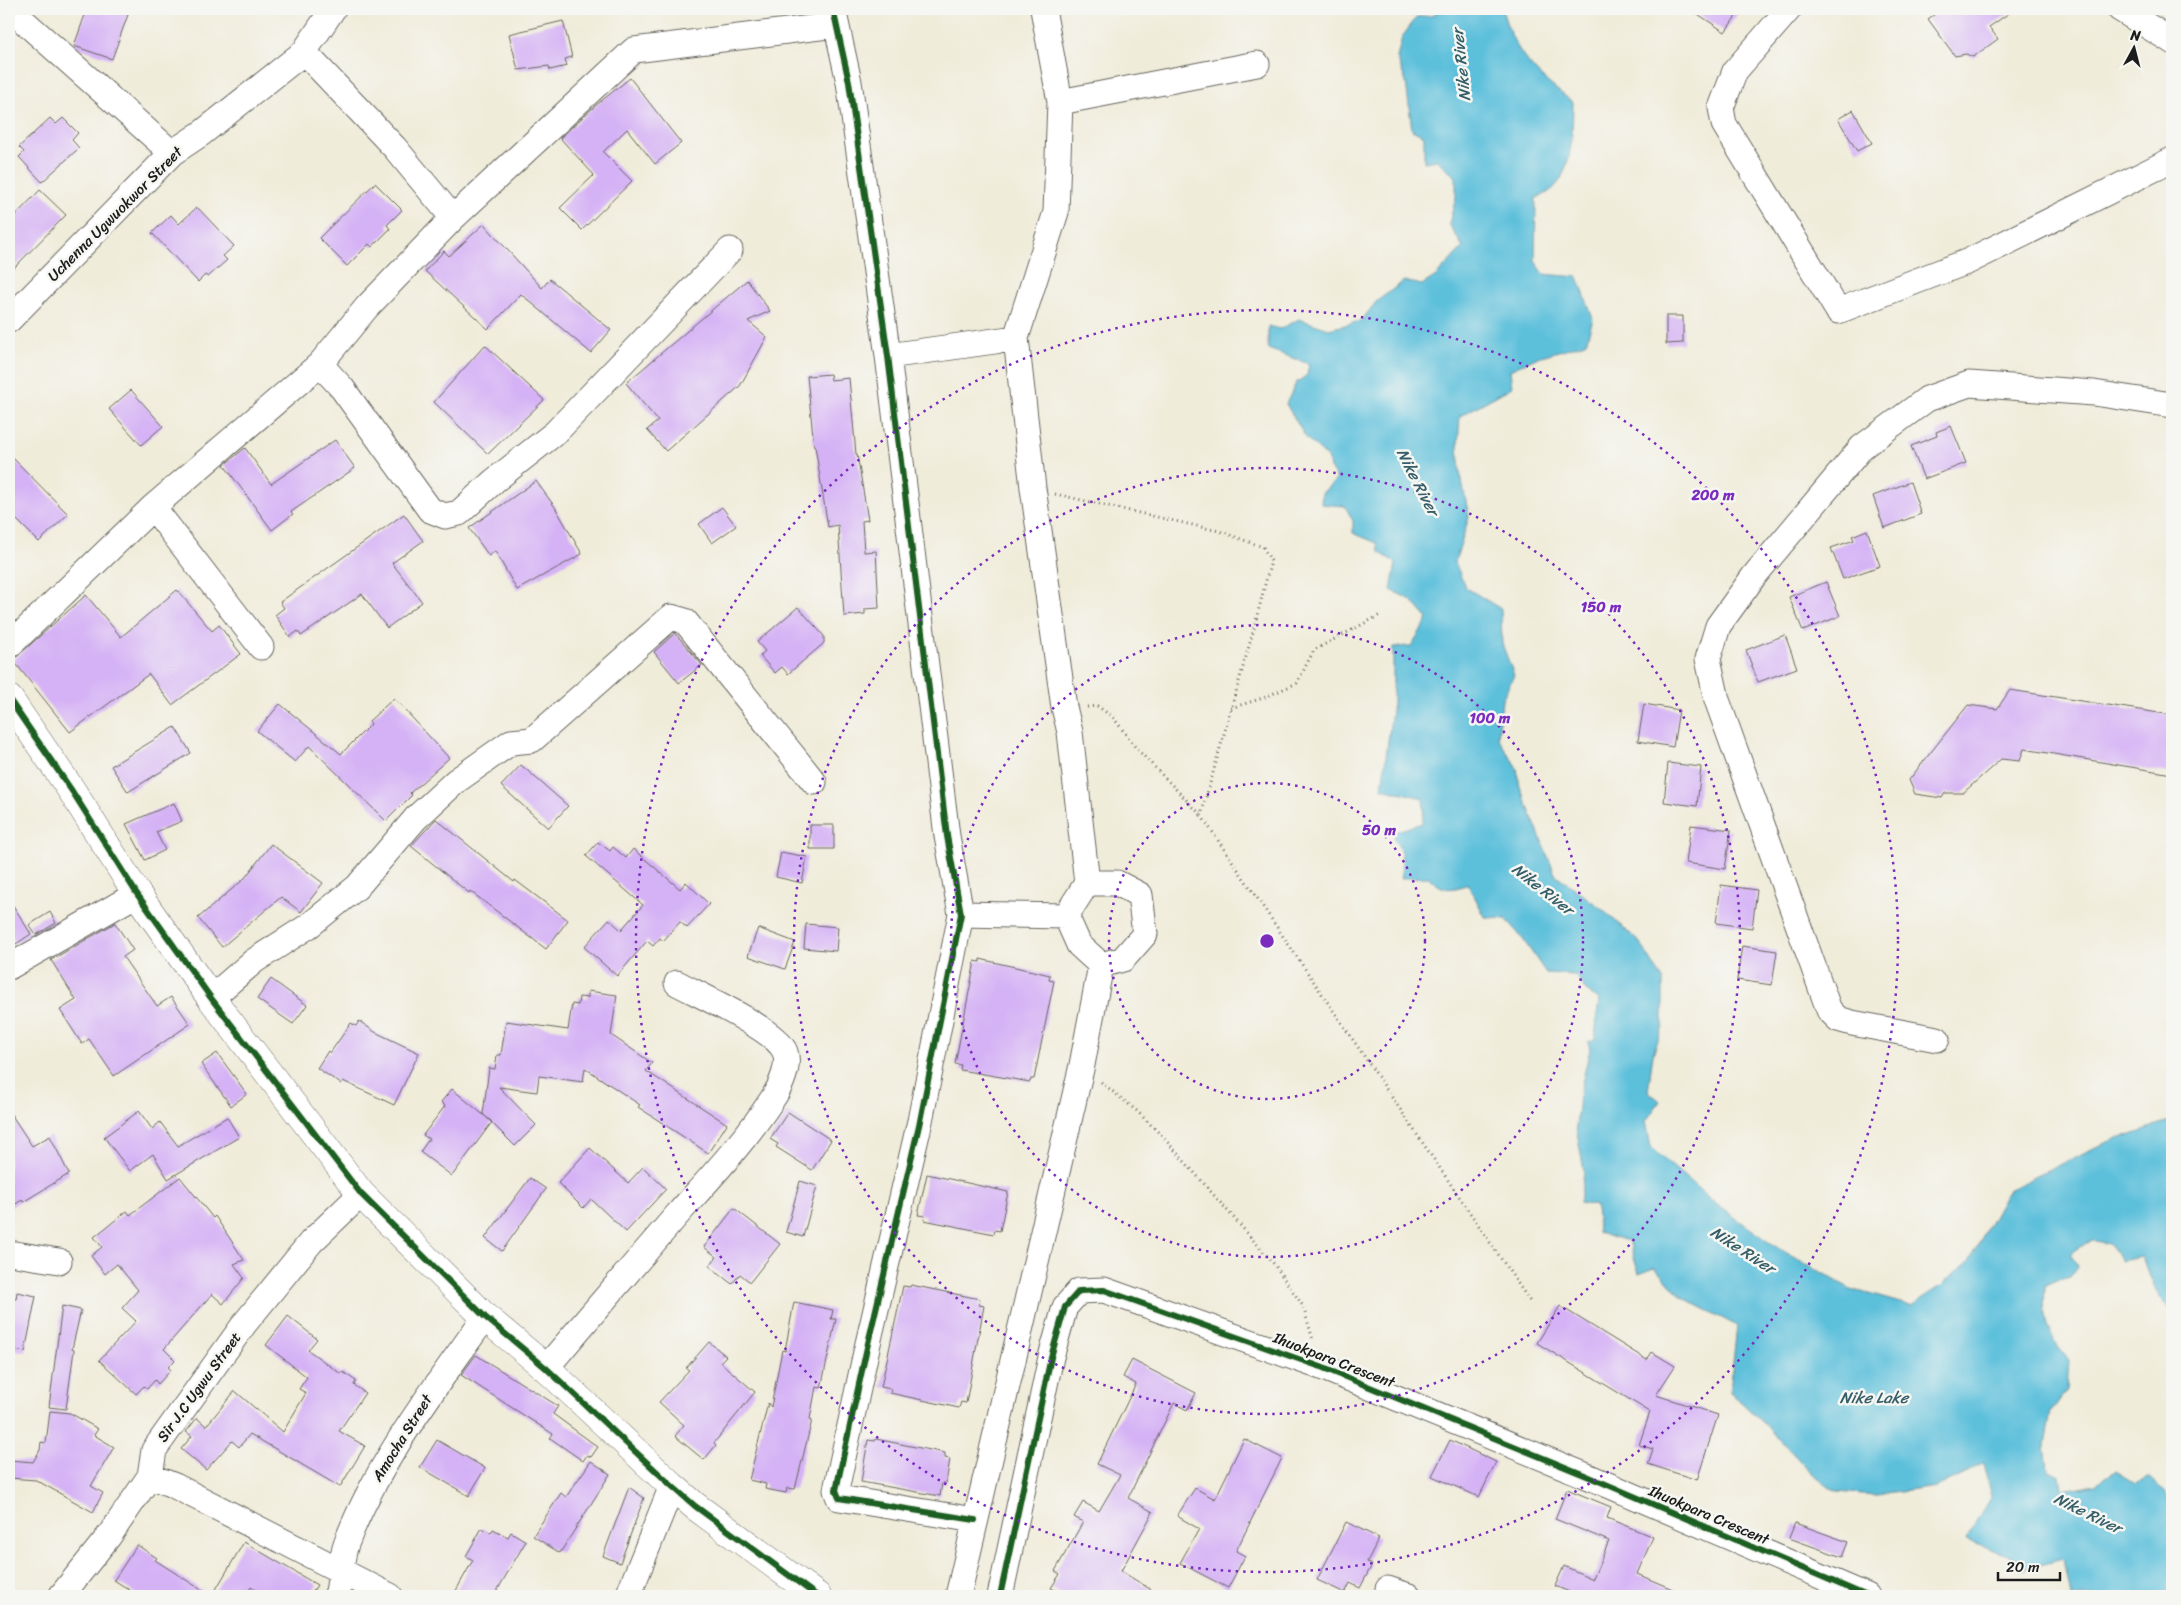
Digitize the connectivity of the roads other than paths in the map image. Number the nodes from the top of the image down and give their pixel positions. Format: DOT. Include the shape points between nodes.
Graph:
graph roads {
  1 [pos="333,9"];
  2 [pos="1043,9"];
  3 [pos="1790,9"];
  4 [pos="2120,9"];
  5 [pos="18,12"];
  6 [pos="835,17"];
  7 [pos="2172,41"];
  8 [pos="304,52"];
  9 [pos="1257,64"];
  10 [pos="1060,102"];
  11 [pos="172,153"];
  12 [pos="2172,160"];
  13 [pos="453,218"];
  14 [pos="730,250"];
  15 [pos="13,309"];
  16 [pos="1016,338"];
  17 [pos="888,356"];
  18 [pos="320,364"];
  19 [pos="2172,405"];
  20 [pos="153,507"];
  21 [pos="9,646"];
  22 [pos="261,647"];
  23 [pos="9,699"];
  24 [pos="814,782"];
  25 [pos="1087,883"];
  26 [pos="137,894"];
  27 [pos="961,914"];
  28 [pos="1066,916"];
  29 [pos="1101,966"];
  30 [pos="9,967"];
  31 [pos="677,983"];
  32 [pos="211,998"];
  33 [pos="1937,1039"];
  34 [pos="361,1194"];
  35 [pos="9,1253"];
  36 [pos="60,1261"];
  37 [pos="484,1317"];
  38 [pos="546,1368"];
  39 [pos="150,1476"];
  40 [pos="672,1486"];
  41 [pos="975,1520"];
  42 [pos="342,1571"];
  43 [pos="61,1596"];
  44 [pos="336,1596"];
  45 [pos="390,1596"];
  46 [pos="628,1596"];
  47 [pos="816,1596"];
  48 [pos="958,1596"];
  49 [pos="1000,1596"];
  50 [pos="1867,1596"];
  1 -- 8 [label="street, Uchenna Ugwuokwor Street"];
  2 -- 10 [label="street"];
  3 -- 12 [label="street" via="1735,71 1722,108 1724,124 1838,311 1968,261"];
  4 -- 7 [label="street"];
  5 -- 11 [label="street"];
  6 -- 13 [label="street" via="634,50"];
  6 -- 17 [label="street" via="849,82"];
  8 -- 11 [label="street, Uchenna Ugwuokwor Street"];
  8 -- 13 [label="street" via="394,148"];
  9 -- 10 [label="street"];
  10 -- 16 [label="street" via="1056,212"];
  11 -- 15 [label="street, Uchenna Ugwuokwor Street"];
  13 -- 18 [label="street"];
  14 -- 18 [label="street" via="556,432 494,480 460,512 445,516 430,510 342,388"];
  16 -- 17 [label="street"];
  16 -- 25 [label="street" via="1033,488 1070,732"];
  17 -- 27 [label="street" via="946,836"];
  18 -- 20 [label="street"];
  19 -- 33 [label="street" via="2094,393 1969,384 1927,399 1862,447 1754,576 1718,626 1708,660 1717,700 1829,1010 1838,1019 1852,1023"];
  20 -- 21 [label="street"];
  20 -- 22 [label="street"];
  23 -- 26 [label="street"];
  24 -- 32 [label="street" via="685,621 671,617 532,740 511,742 456,781 416,818 357,887 310,925 254,961"];
  25 -- 28 [label="street"];
  25 -- 29 [label="street" via="1117,883 1140,895 1145,934 1123,959"];
  26 -- 30 [label="street"];
  26 -- 32 [label="street"];
  27 -- 28 [label="street"];
  27 -- 41 [label="street" via="920,1121 836,1490 839,1498"];
  28 -- 29 [label="street" via="1079,945"];
  29 -- 41 [label="street" via="1082,1065"];
  31 -- 38 [label="street" via="770,1035 785,1050 788,1063 774,1097 724,1162"];
  32 -- 34 [label="street"];
  34 -- 37 [label="street"];
  34 -- 39 [label="street, Sir J.C Ugwu Street" via="311,1242 245,1323 154,1450"];
  35 -- 36 [label="street"];
  37 -- 38 [label="street"];
  37 -- 42 [label="street, Amocha Street" via="430,1394 371,1489 345,1545"];
  38 -- 40 [label="street"];
  39 -- 42 [label="street"];
  39 -- 43 [label="street, Sir J.C Ugwu Street" via="109,1536"];
  40 -- 46 [label="street"];
  40 -- 47 [label="street"];
  41 -- 48 [label="street"];
  42 -- 44 [label="street, Amocha Street"];
  42 -- 45 [label="street"];
  49 -- 50 [label="street, Ihuokpara Crescent" via="1051,1357 1065,1308 1078,1291 1104,1290 1321,1367"];
}
